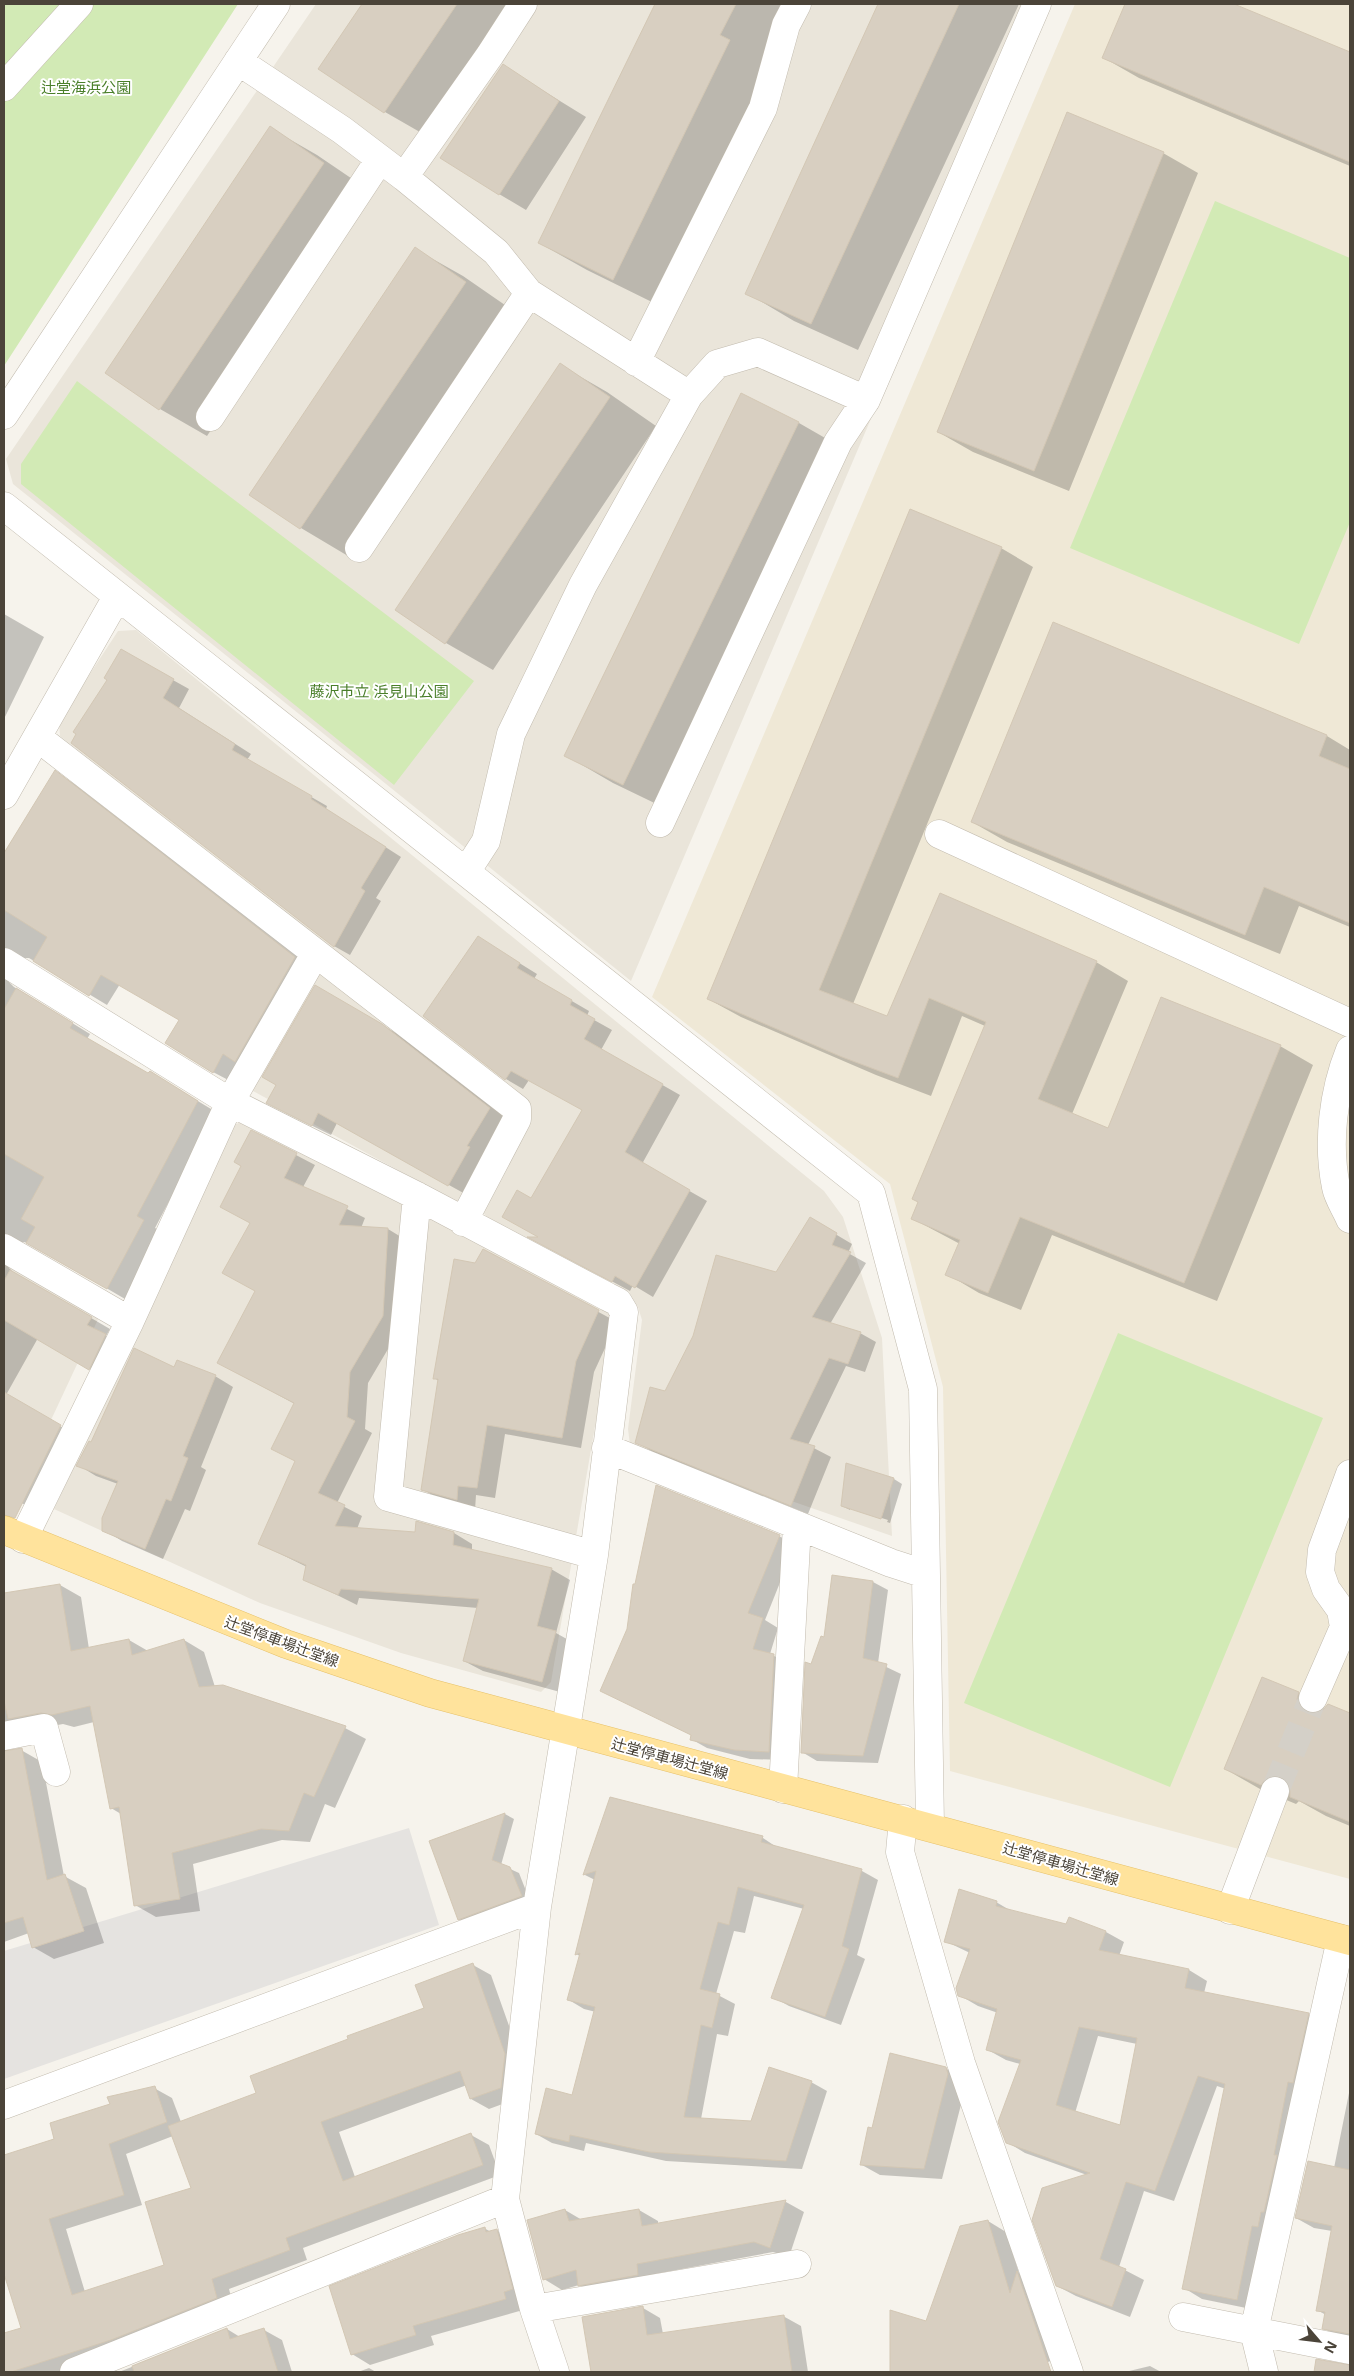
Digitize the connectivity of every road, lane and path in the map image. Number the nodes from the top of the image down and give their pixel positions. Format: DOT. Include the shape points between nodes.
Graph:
graph roads {
  1 [pos="79,4"];
  2 [pos="276,4"];
  3 [pos="523,4"];
  4 [pos="797,4"];
  5 [pos="1038,4"];
  6 [pos="238,61"];
  7 [pos="4,87"];
  8 [pos="380,159"];
  9 [pos="404,177"];
  10 [pos="529,293"];
  11 [pos="636,362"];
  12 [pos="689,395"];
  13 [pos="866,400"];
  14 [pos="4,415"];
  15 [pos="210,417"];
  16 [pos="4,506"];
  17 [pos="359,548"];
  18 [pos="117,598"];
  19 [pos="37,736"];
  20 [pos="4,795"];
  21 [pos="660,824"];
  22 [pos="939,834"];
  23 [pos="466,872"];
  24 [pos="315,954"];
  25 [pos="4,962"];
  26 [pos="1350,1023"];
  27 [pos="1350,1050"];
  28 [pos="230,1102"];
  29 [pos="417,1196"];
  30 [pos="1350,1219"];
  31 [pos="463,1222"];
  32 [pos="4,1248"];
  33 [pos="130,1321"];
  34 [pos="606,1448"];
  35 [pos="1350,1474"];
  36 [pos="797,1525"];
  37 [pos="13,1534"];
  38 [pos="594,1555"];
  39 [pos="925,1574"];
  40 [pos="1313,1698"];
  41 [pos="566,1730"];
  42 [pos="4,1736"];
  43 [pos="56,1772"];
  44 [pos="783,1789"];
  45 [pos="1275,1790"];
  46 [pos="903,1820"];
  47 [pos="930,1826"];
  48 [pos="537,1907"];
  49 [pos="1230,1910"];
  50 [pos="1346,1940"];
  51 [pos="4,2105"];
  52 [pos="504,2199"];
  53 [pos="797,2264"];
  54 [pos="534,2309"];
  55 [pos="1184,2317"];
  56 [pos="1254,2331"];
  57 [pos="1350,2350"];
  58 [pos="74,2372"];
  59 [pos="555,2372"];
  60 [pos="1069,2372"];
  61 [pos="1264,2372"];
  1 -- 7 [label="street"];
  2 -- 6 [label="street"];
  3 -- 9 [label="street"];
  4 -- 11 [label="street" via="786,25 763,108"];
  5 -- 13 [label="street"];
  6 -- 8 [label="street"];
  6 -- 14 [label="street"];
  8 -- 9 [label="street"];
  8 -- 15 [label="street"];
  9 -- 10 [label="street" via="496,252"];
  10 -- 11 [label="street"];
  10 -- 17 [label="street"];
  11 -- 12 [label="street"];
  12 -- 13 [label="street" via="717,364 758,352"];
  12 -- 23 [label="street" via="583,585 510,734 486,841"];
  13 -- 21 [label="street" via="838,442"];
  16 -- 18 [label="street"];
  18 -- 19 [label="street"];
  18 -- 23 [label="street"];
  19 -- 20 [label="street"];
  19 -- 24 [label="street"];
  22 -- 26 [label="street"];
  23 -- 39 [label="street" via="871,1193 923,1389"];
  24 -- 28 [label="street"];
  24 -- 31 [label="street" via="517,1109 517,1119"];
  25 -- 28 [label="street"];
  27 -- 30 [label="street" via="1343,1068 1331,1140 1336,1189"];
  28 -- 29 [label="street"];
  28 -- 33 [label="street"];
  29 -- 31 [label="street"];
  29 -- 38 [label="street" via="388,1497"];
  31 -- 34 [label="street" via="618,1302 624,1312"];
  32 -- 33 [label="street"];
  33 -- 37 [label="street"];
  34 -- 36 [label="street"];
  34 -- 38 [label="street"];
  35 -- 40 [label="street" via="1322,1550 1320,1572 1326,1589 1340,1610 1344,1627"];
  36 -- 39 [label="street"];
  36 -- 44 [label="street"];
  37 -- 41 [label="main road, 辻堂停車場辻堂線" via="286,1644 430,1693"];
  38 -- 41 [label="street"];
  39 -- 47 [label="street"];
  41 -- 44 [label="main road, 辻堂停車場辻堂線"];
  41 -- 48 [label="street"];
  42 -- 43 [label="street" via="44,1728"];
  44 -- 46 [label="main road, 辻堂停車場辻堂線"];
  45 -- 49 [label="street"];
  46 -- 47 [label="main road, 辻堂停車場辻堂線"];
  46 -- 60 [label="street" via="900,1852 961,2062"];
  47 -- 49 [label="main road, 辻堂停車場辻堂線"];
  48 -- 51 [label="street"];
  48 -- 52 [label="street"];
  49 -- 50 [label="main road, 辻堂停車場辻堂線"];
  50 -- 56 [label="street"];
  52 -- 54 [label="street"];
  52 -- 58 [label="street"];
  53 -- 54 [label="street"];
  54 -- 59 [label="street"];
  55 -- 56 [label="street"];
  56 -- 57 [label="street"];
  56 -- 61 [label="street"];
}
